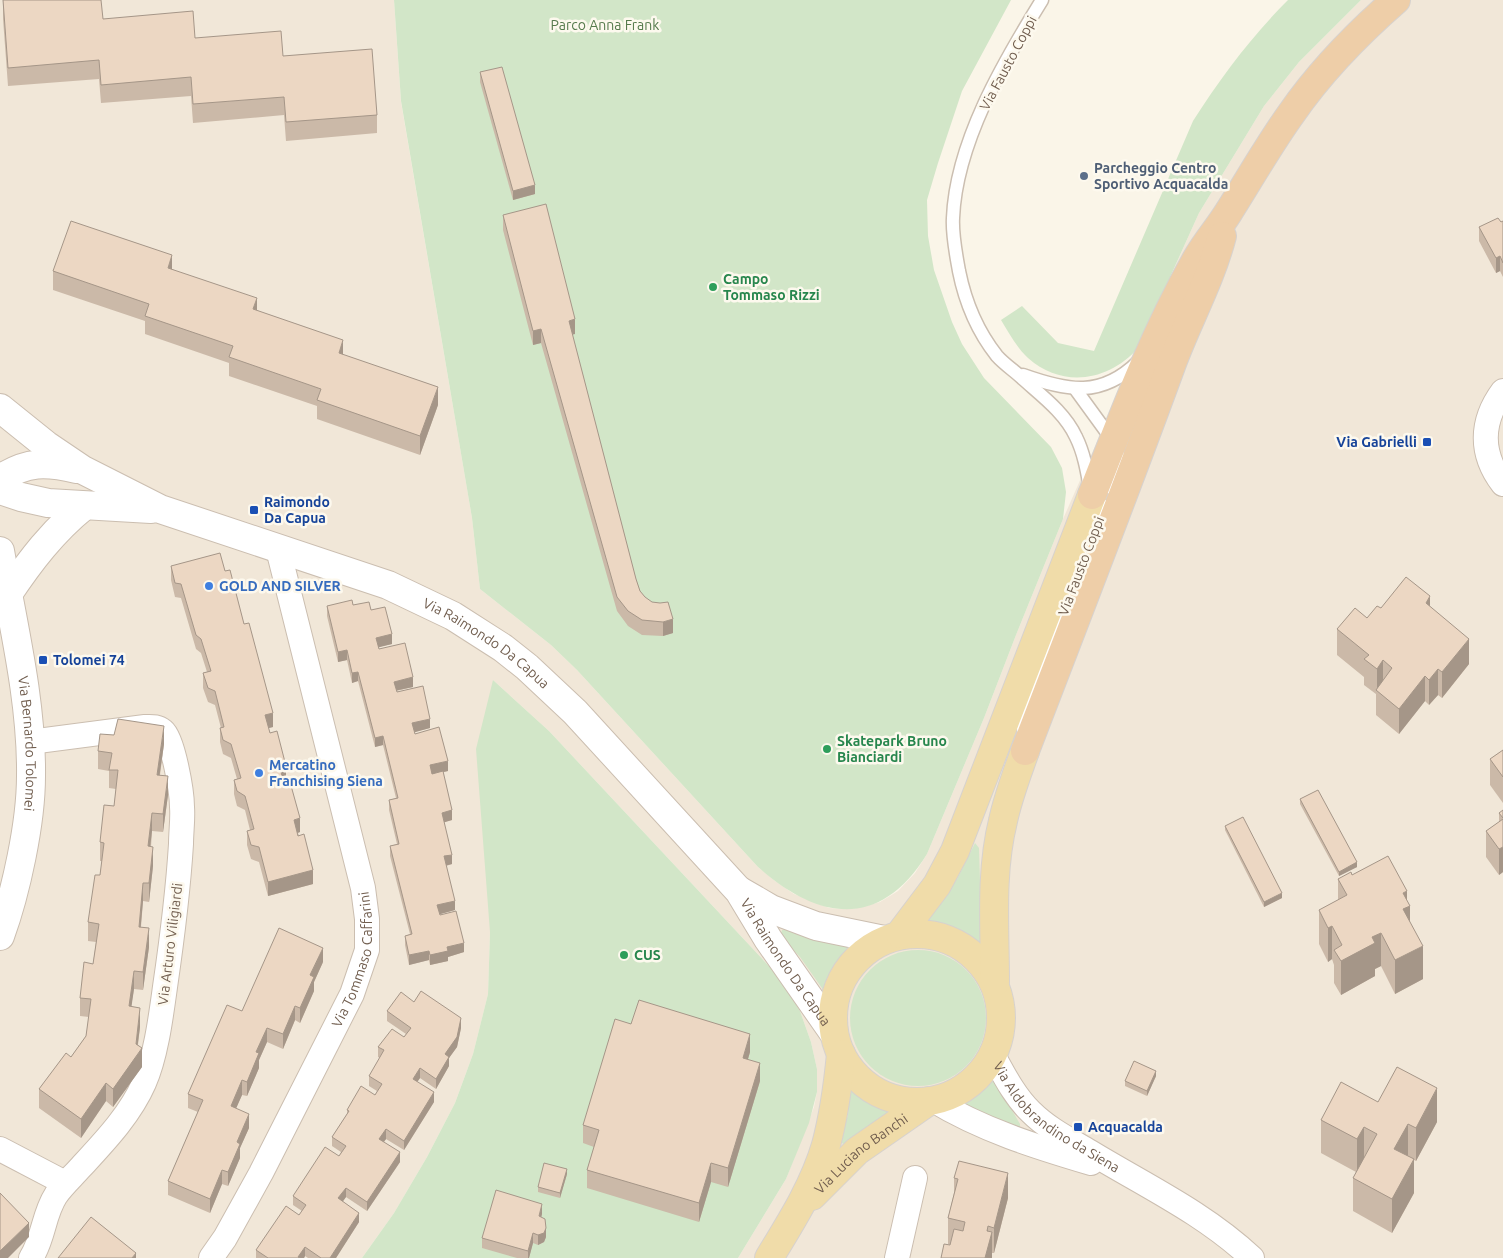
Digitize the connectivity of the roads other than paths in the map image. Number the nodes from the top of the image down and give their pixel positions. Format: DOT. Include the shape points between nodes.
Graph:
graph roads {
  1 [pos="1042,0"];
  2 [pos="1396,0"];
  3 [pos="1227,215"];
  4 [pos="1157,339"];
  5 [pos="1018,374"];
  6 [pos="1076,390"];
  7 [pos="1503,391"];
  8 [pos="0,408"];
  9 [pos="1114,439"];
  10 [pos="83,470"];
  11 [pos="0,479"];
  12 [pos="1503,484"];
  13 [pos="0,490"];
  14 [pos="1092,495"];
  15 [pos="84,506"];
  16 [pos="160,509"];
  17 [pos="278,549"];
  18 [pos="0,551"];
  19 [pos="8,594"];
  20 [pos="30,742"];
  21 [pos="1025,751"];
  22 [pos="739,891"];
  23 [pos="6,898"];
  24 [pos="0,936"];
  25 [pos="892,937"];
  26 [pos="995,982"];
  27 [pos="837,1043"];
  28 [pos="993,1055"];
  29 [pos="931,1101"];
  30 [pos="0,1149"];
  31 [pos="1126,1174"];
  32 [pos="915,1178"];
  33 [pos="65,1183"];
  34 [pos="797,1211"];
  35 [pos="31,1258"];
  36 [pos="211,1258"];
  37 [pos="769,1258"];
  38 [pos="897,1258"];
  39 [pos="1252,1258"];
  1 -- 5 [label="lane, Via Fausto Coppi" via="991,88 962,162 953,220 961,281 968,303 988,344 998,358"];
  2 -- 3 [label="highway" via="1312,86 1270,143"];
  3 -- 4 [label="highway" via="1195,260"];
  3 -- 21 [label="highway" via="1214,264 1176,352"];
  4 -- 6 [label="lane, Via Fausto Coppi" via="1138,362 1117,378 1094,388"];
  4 -- 9 [label="highway"];
  5 -- 6 [label="lane, Via Fausto Coppi"];
  5 -- 14 [label="lane, Via Fausto Coppi" via="1071,428 1080,446"];
  6 -- 9 [label="lane, Via Fausto Coppi"];
  7 -- 12 [label="street" via="1491,414 1485,443 1486,453"];
  8 -- 10 [label="street, Via Raimondo Da Capua"];
  9 -- 14 [label="highway"];
  9 -- 21 [label="lane, Via Fausto Coppi" via="1119,456 1118,468 1025,712 1022,726"];
  10 -- 11 [label="street, Via Raimondo Da Capua" via="34,464"];
  10 -- 16 [label="street, Via Raimondo Da Capua"];
  13 -- 15 [label="street, Via Raimondo Da Capua" via="33,501"];
  14 -- 25 [label="main road" via="955,851 937,885"];
  15 -- 16 [label="street, Via Raimondo Da Capua"];
  15 -- 19 [label="street" via="49,538"];
  16 -- 17 [label="street, Via Raimondo Da Capua"];
  17 -- 22 [label="street, Via Raimondo Da Capua" via="413,596 453,616 503,648 575,712"];
  17 -- 36 [label="street, Via Tommaso Caffarini" via="362,888 367,950 352,994 294,1110 244,1206"];
  18 -- 19 [label="street, Via Bernardo Tolomei"];
  19 -- 20 [label="street, Via Bernardo Tolomei"];
  20 -- 23 [label="street, Via Bernardo Tolomei" via="30,797 25,831"];
  20 -- 33 [label="street, Via Arturo Viligiardi" via="157,727 168,737 182,806 175,923 154,1050 144,1082 126,1114"];
  21 -- 26 [label="main road" via="1007,804 994,877"];
  22 -- 25 [label="street, Via Raimondo Da Capua" via="803,922 838,932"];
  22 -- 27 [label="street, Via Raimondo Da Capua"];
  23 -- 24 [label="street, Via Bernardo Tolomei"];
  25 -- 26 [label="main road, Via Luciano Banchi" via="929,934 956,942 979,959"];
  25 -- 27 [label="main road, Via Luciano Banchi" via="860,955 843,977 833,1004"];
  26 -- 28 [label="main road, Via Luciano Banchi" via="1002,1006 1001,1031"];
  27 -- 29 [label="main road, Via Luciano Banchi" via="853,1074 871,1089 892,1098"];
  27 -- 34 [label="main road, Via Luciano Banchi" via="836,1100 825,1147"];
  28 -- 29 [label="main road, Via Luciano Banchi" via="972,1082 958,1092"];
  28 -- 31 [label="street, Via Aldobrandino da Siena" via="1022,1102 1036,1117"];
  29 -- 31 [label="street, Via Aldobrandino da Siena" via="1006,1135"];
  29 -- 34 [label="main road, Via Luciano Banchi" via="857,1152"];
  30 -- 33 [label="street"];
  31 -- 39 [label="street, Via Aldobrandino da Siena" via="1186,1208"];
  32 -- 38 [label="street"];
  33 -- 35 [label="street, Via Arturo Viligiardi" via="48,1210"];
  34 -- 37 [label="main road, Via Luciano Banchi"];
}
